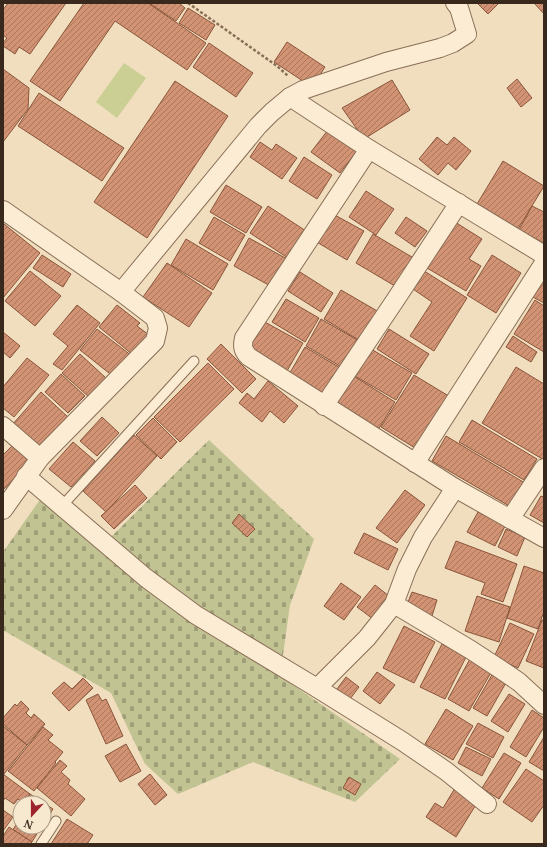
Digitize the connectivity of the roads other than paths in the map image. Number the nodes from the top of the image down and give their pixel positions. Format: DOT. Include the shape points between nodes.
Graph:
graph roads {
  1 [pos="455,3"];
  2 [pos="296,94"];
  3 [pos="369,149"];
  4 [pos="459,203"];
  5 [pos="3,210"];
  6 [pos="544,256"];
  7 [pos="544,263"];
  8 [pos="122,292"];
  9 [pos="194,361"];
  10 [pos="324,406"];
  11 [pos="3,426"];
  12 [pos="40,458"];
  13 [pos="415,463"];
  14 [pos="544,468"];
  15 [pos="26,476"];
  16 [pos="455,488"];
  17 [pos="62,506"];
  18 [pos="3,510"];
  19 [pos="510,519"];
  20 [pos="544,538"];
  21 [pos="394,604"];
  22 [pos="317,688"];
  23 [pos="544,705"];
  24 [pos="487,804"];
  25 [pos="56,821"];
  26 [pos="41,844"];
  1 -- 2 [label="street" via="467,34 453,43 386,62"];
  2 -- 3 [label="street"];
  2 -- 8 [label="street" via="258,126"];
  3 -- 4 [label="street"];
  3 -- 10 [label="street" via="244,338 242,345 249,357"];
  4 -- 6 [label="street"];
  4 -- 10 [label="street"];
  5 -- 8 [label="street"];
  7 -- 13 [label="street"];
  8 -- 12 [label="street" via="155,318 158,328 155,341"];
  9 -- 17 [label="lane"];
  10 -- 13 [label="street"];
  11 -- 12 [label="street"];
  12 -- 15 [label="street"];
  13 -- 16 [label="street"];
  14 -- 19 [label="street"];
  15 -- 17 [label="street"];
  15 -- 18 [label="street"];
  16 -- 19 [label="street"];
  16 -- 21 [label="street" via="422,537"];
  17 -- 22 [label="street" via="146,578 196,615"];
  19 -- 20 [label="street"];
  21 -- 22 [label="street" via="367,638"];
  21 -- 23 [label="street" via="500,669"];
  22 -- 24 [label="street" via="446,771"];
  25 -- 26 [label="lane"];
}
